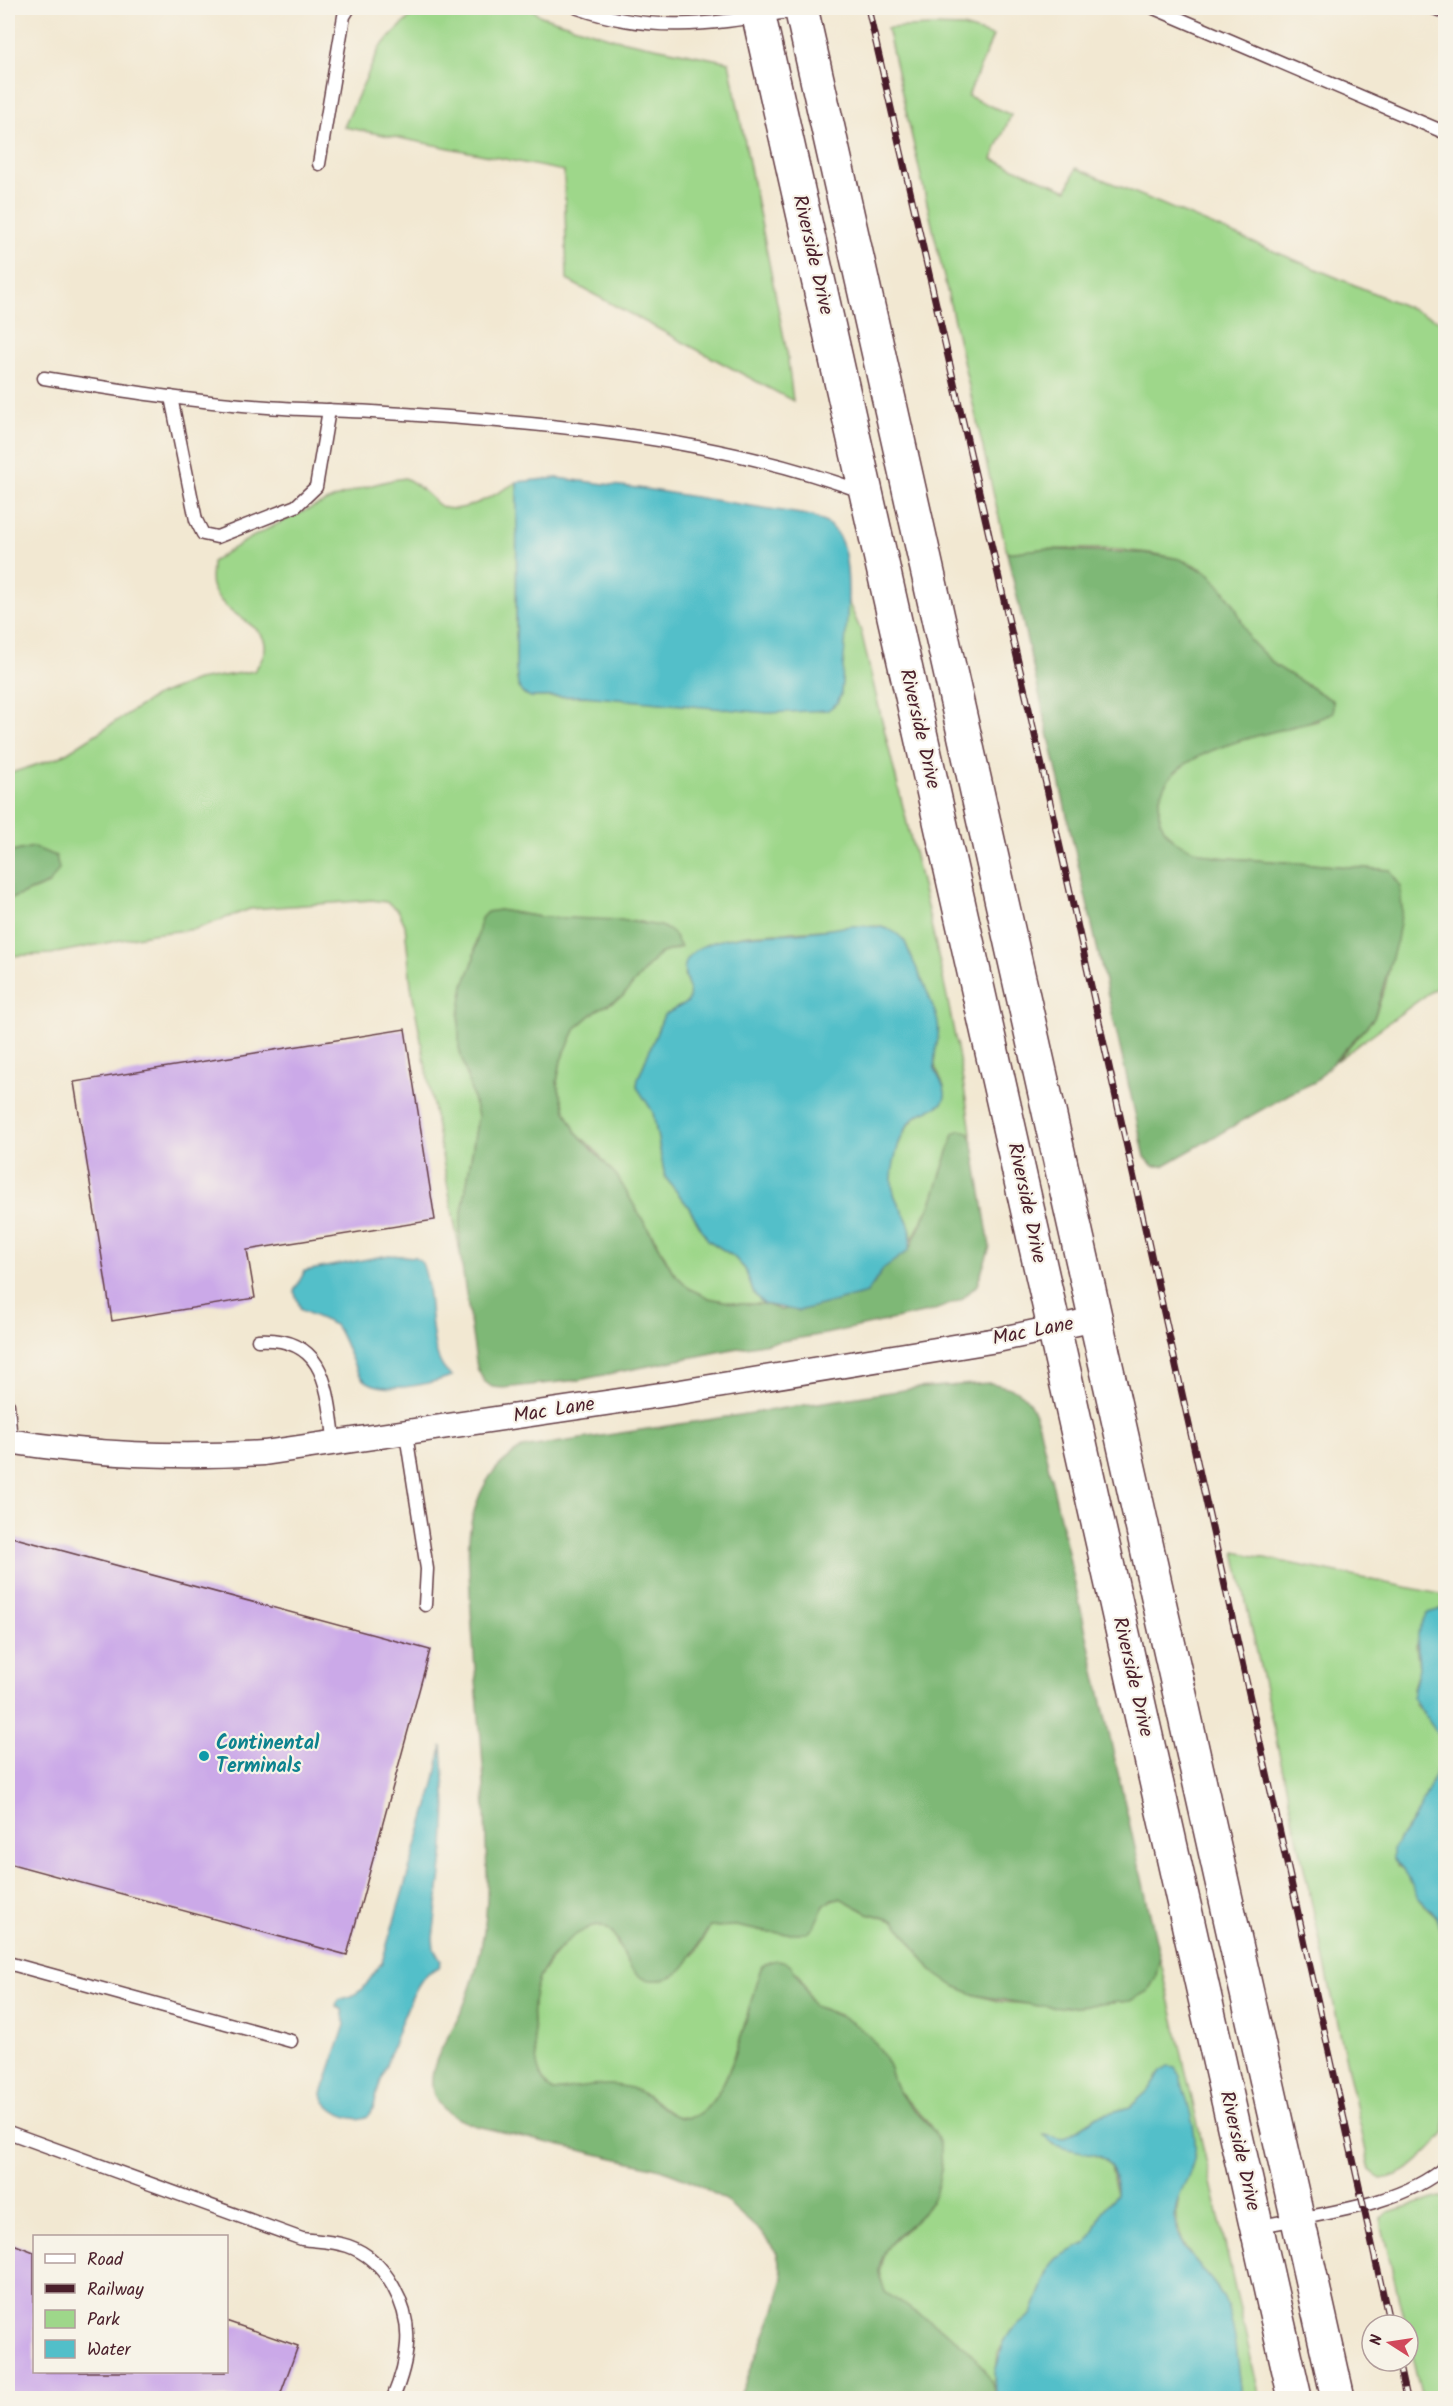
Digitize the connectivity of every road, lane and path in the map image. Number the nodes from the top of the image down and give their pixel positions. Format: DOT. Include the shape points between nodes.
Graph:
graph roads {
  1 [pos="349,8"];
  2 [pos="578,8"];
  3 [pos="807,8"];
  4 [pos="1154,8"];
  5 [pos="758,12"];
  6 [pos="1446,133"];
  7 [pos="319,164"];
  8 [pos="44,378"];
  9 [pos="171,398"];
  10 [pos="329,410"];
  11 [pos="866,494"];
  12 [pos="1096,1319"];
  13 [pos="1054,1328"];
  14 [pos="258,1340"];
  15 [pos="8,1405"];
  16 [pos="406,1434"];
  17 [pos="9,1442"];
  18 [pos="334,1444"];
  19 [pos="425,1605"];
  20 [pos="8,1962"];
  21 [pos="291,2041"];
  22 [pos="8,2132"];
  23 [pos="1446,2166"];
  24 [pos="1298,2218"];
  25 [pos="1256,2228"];
  26 [pos="393,2398"];
  27 [pos="1295,2398"];
  28 [pos="1338,2398"];
  1 -- 7 [label="lane" via="344,16"];
  2 -- 5 [label="lane" via="617,20 661,26"];
  3 -- 5 [label="lane"];
  3 -- 12 [label="main road"];
  4 -- 6 [label="lane"];
  5 -- 11 [label="main road, Riverside Drive"];
  8 -- 9 [label="lane"];
  9 -- 10 [label="lane"];
  9 -- 10 [label="lane" via="196,520 203,534 217,537 296,506 316,487"];
  10 -- 11 [label="lane" via="560,426 732,454 810,472"];
  11 -- 13 [label="main road, Riverside Drive"];
  12 -- 13 [label="street, Mac Lane"];
  12 -- 24 [label="main road"];
  13 -- 16 [label="street, Mac Lane"];
  13 -- 25 [label="main road, Riverside Drive"];
  14 -- 18 [label="lane" via="294,1344 321,1369"];
  15 -- 17 [label="lane"];
  16 -- 18 [label="street, Mac Lane"];
  16 -- 19 [label="lane" via="427,1569"];
  17 -- 18 [label="street, Mac Lane" via="160,1456 264,1453"];
  20 -- 21 [label="lane"];
  22 -- 26 [label="lane" via="302,2240 338,2244 358,2251 383,2272 397,2294 404,2317 408,2342"];
  23 -- 24 [label="lane" via="1406,2191"];
  24 -- 25 [label="lane"];
  24 -- 28 [label="main road"];
  25 -- 27 [label="main road, Riverside Drive"];
}
